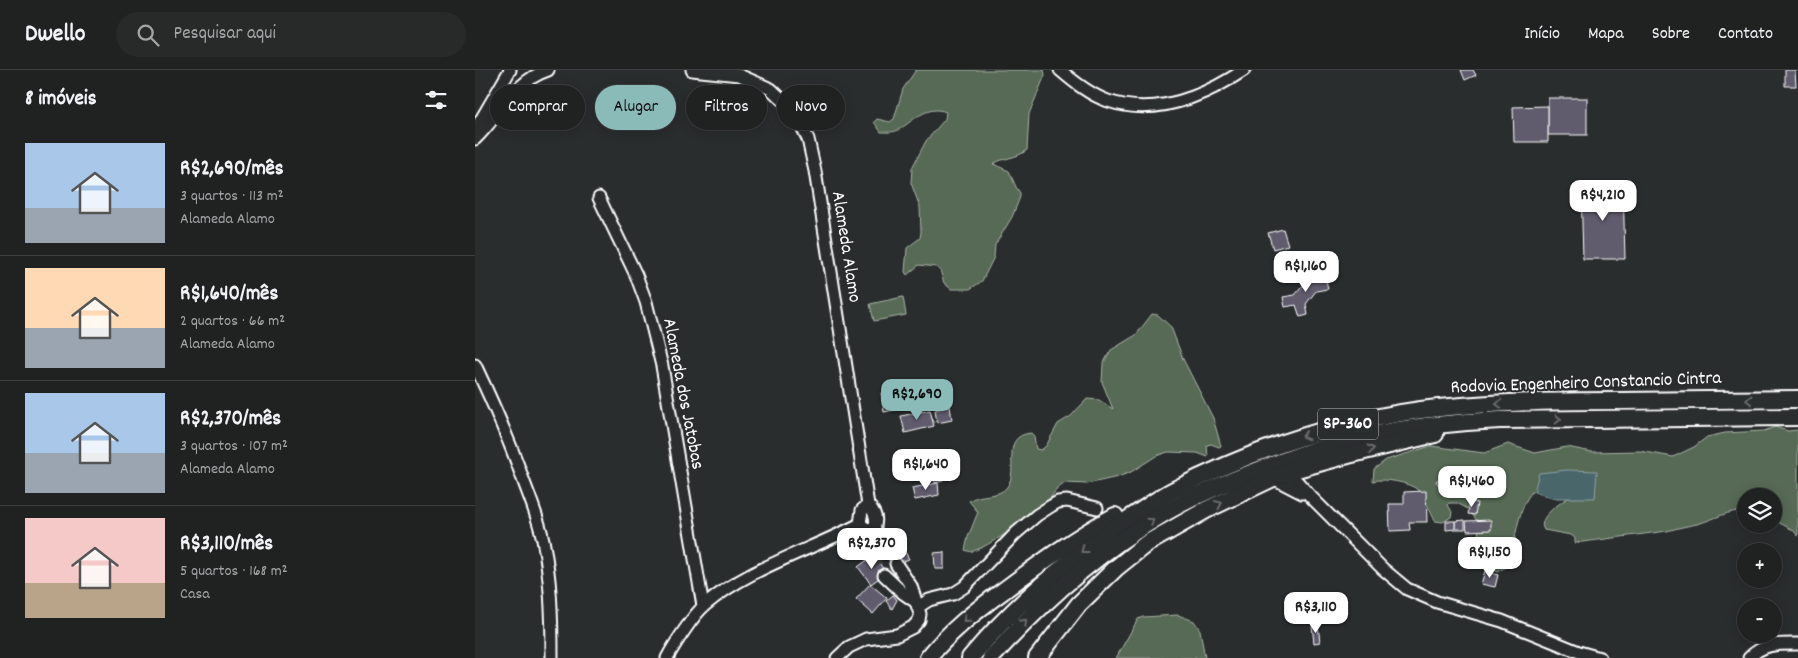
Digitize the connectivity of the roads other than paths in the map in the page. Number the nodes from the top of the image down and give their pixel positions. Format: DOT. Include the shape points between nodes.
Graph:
graph roads {
  1 [pos="510,70"];
  2 [pos="548,70"];
  3 [pos="692,70"];
  4 [pos="1060,70"];
  5 [pos="1245,70"];
  6 [pos="475,130"];
  7 [pos="475,139"];
  8 [pos="599,198"];
  9 [pos="475,365"];
  10 [pos="1798,399"];
  11 [pos="1798,417"];
  12 [pos="1499,420"];
  13 [pos="1293,470"];
  14 [pos="1273,478"];
  15 [pos="1170,492"];
  16 [pos="1311,497"];
  17 [pos="1097,508"];
  18 [pos="866,526"];
  19 [pos="888,551"];
  20 [pos="872,556"];
  21 [pos="896,564"];
  22 [pos="884,575"];
  23 [pos="917,604"];
  24 [pos="703,606"];
  25 [pos="1798,644"];
  26 [pos="552,658"];
  27 [pos="667,658"];
  28 [pos="837,658"];
  29 [pos="929,658"];
  30 [pos="970,658"];
  31 [pos="991,658"];
  32 [pos="1037,658"];
  33 [pos="1600,658"];
  34 [pos="1749,658"];
  1 -- 6 [label="street"];
  2 -- 7 [label="street" via="540,72 509,97"];
  3 -- 18 [label="street, Alameda Alamo" via="739,75 771,89 790,107 808,139 868,505 861,510"];
  4 -- 5 [label="street" via="1087,92 1129,106 1187,100"];
  8 -- 24 [label="street, Alameda dos Jatobas" via="635,275 654,331"];
  9 -- 26 [label="street" via="518,465 543,538 551,598"];
  10 -- 15 [label="highway, Rodovia Engenheiro Constancio Cintra / SP-360, one-way" via="1555,401 1421,410 1301,437"];
  12 -- 11 [label="highway, Rodovia Engenheiro Constancio Cintra / SP-360, one-way"];
  13 -- 12 [label="highway, one-way"];
  31 -- 12 [label="highway, Rodovia Engenheiro Constancio Cintra / SP-360, one-way" via="1049,598 1082,571 1157,517 1194,497 1324,446 1421,426"];
  13 -- 14 [label="highway"];
  13 -- 16 [label="street" via="1294,478"];
  14 -- 16 [label="street"];
  32 -- 14 [label="highway, one-way" via="1089,593 1147,544 1206,510"];
  15 -- 29 [label="highway, one-way" via="1111,518 1023,575 955,628"];
  15 -- 30 [label="highway, Rodovia Engenheiro Constancio Cintra / SP-360, one-way" via="1059,569"];
  16 -- 33 [label="street" via="1407,589"];
  17 -- 23 [label="street" via="1067,502 1051,506 1016,534 964,587 953,594"];
  18 -- 19 [label="street"];
  18 -- 20 [label="street"];
  18 -- 24 [label="street" via="761,569"];
  21 -- 23 [label="street" via="911,586"];
  22 -- 23 [label="street"];
  23 -- 28 [label="street" via="919,620 913,627 897,635 866,639 849,647"];
  24 -- 27 [label="street"];
  25 -- 34 [label="street" via="1766,646"];
}
